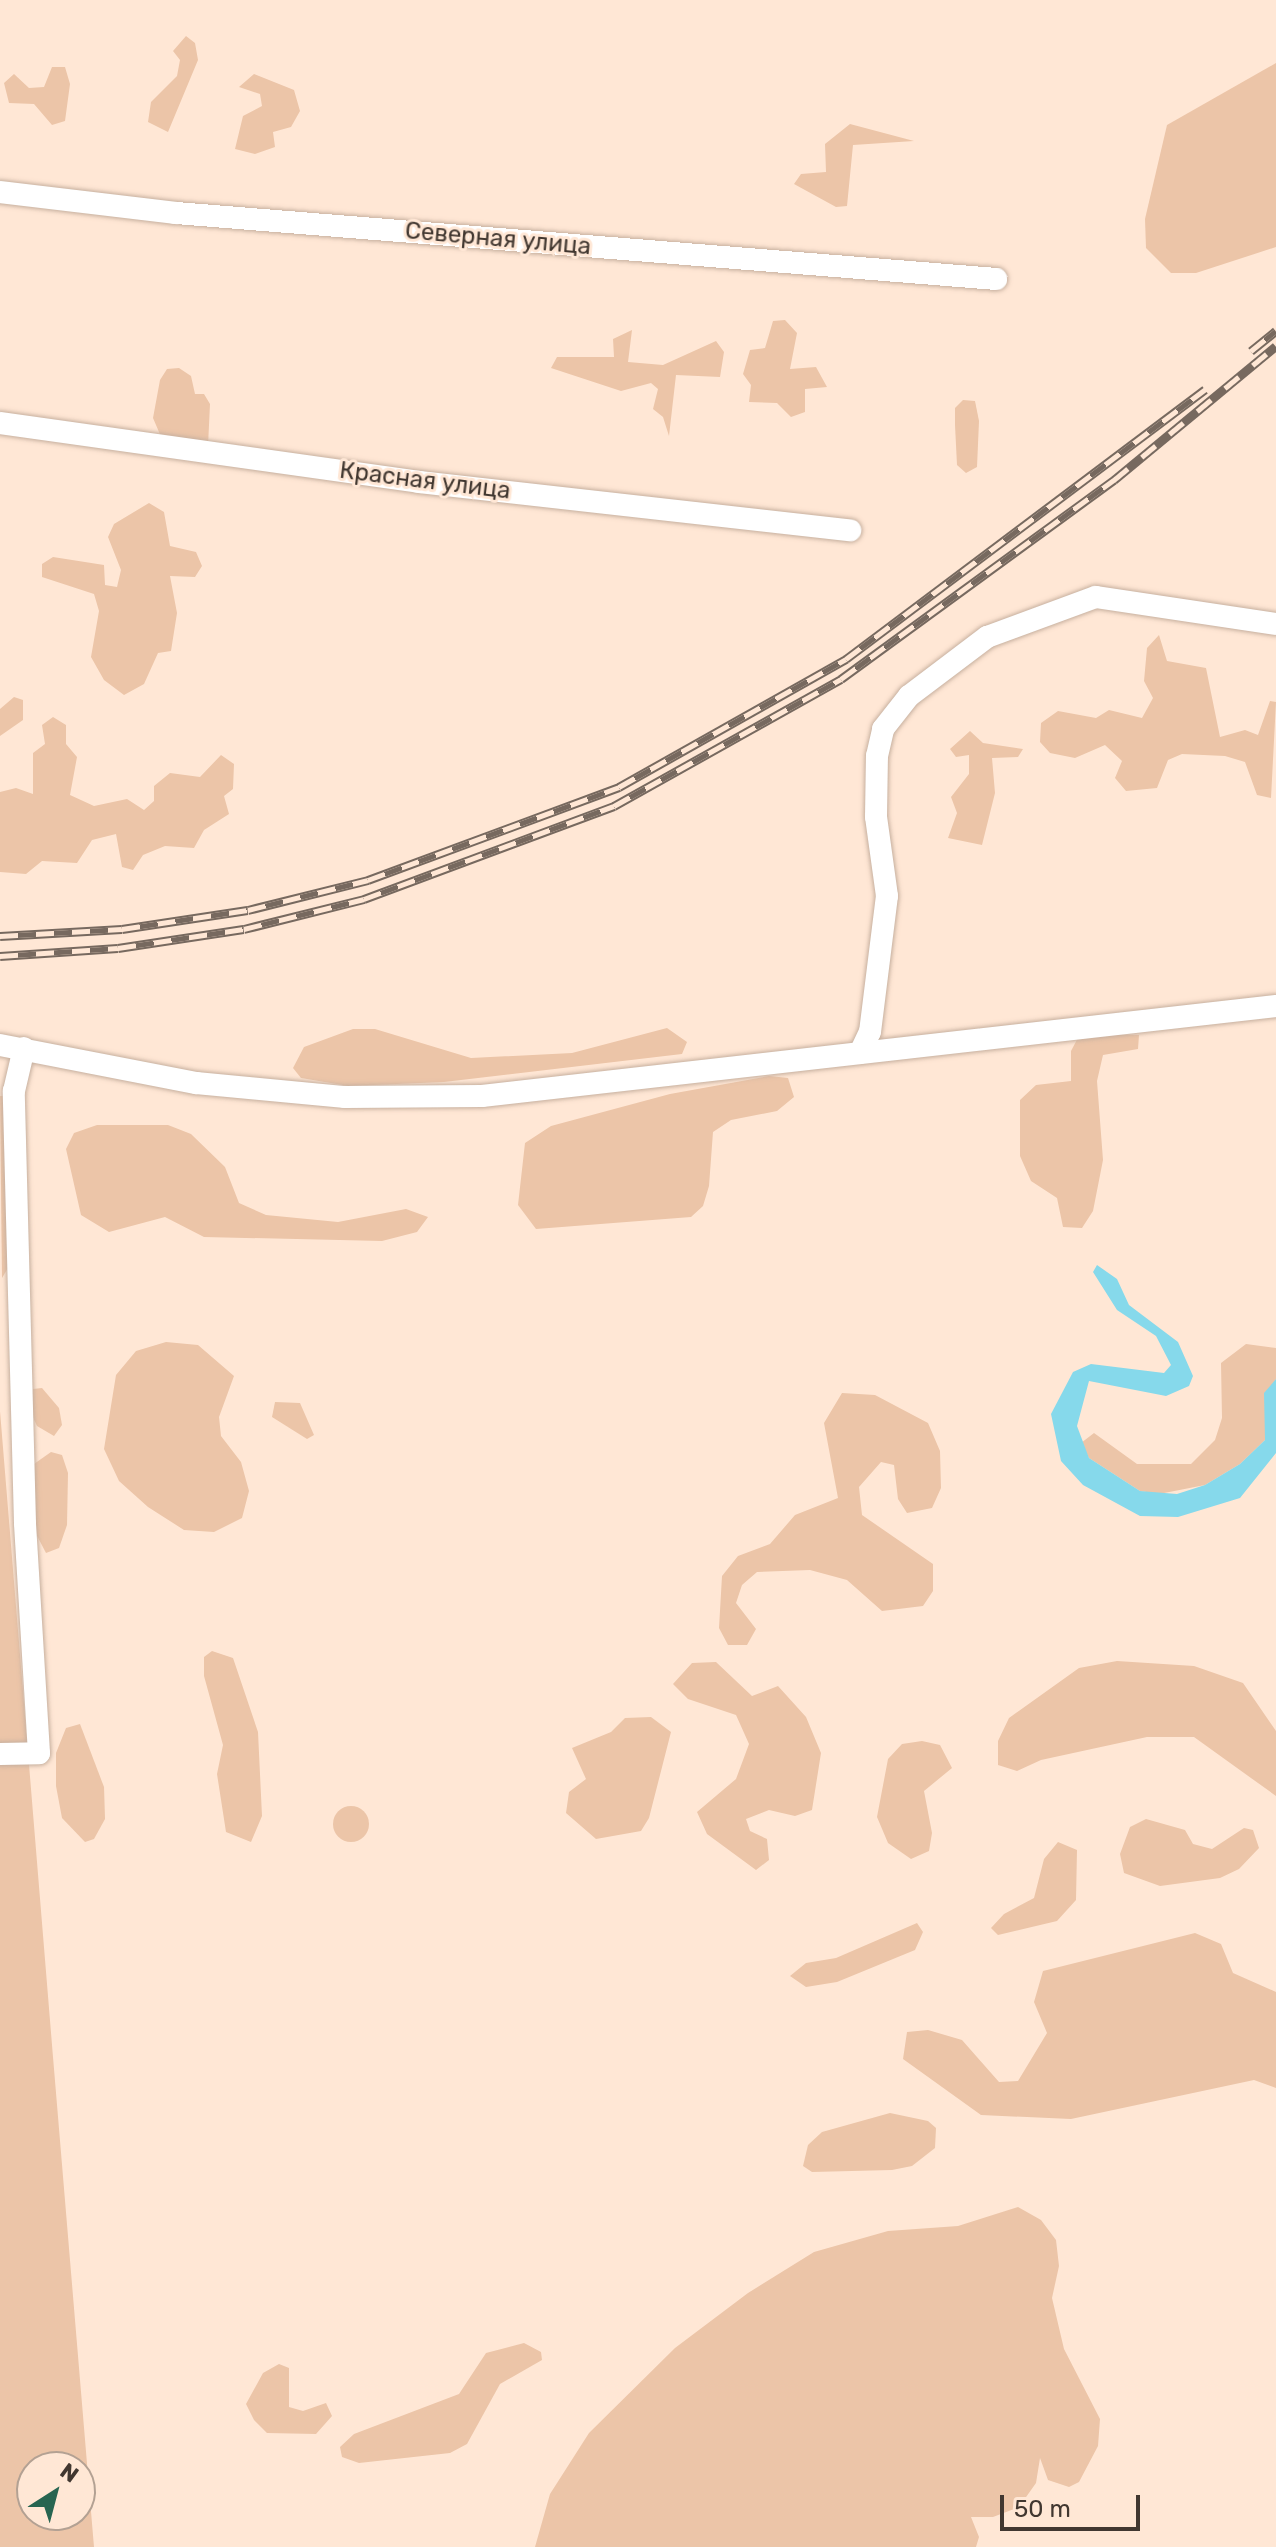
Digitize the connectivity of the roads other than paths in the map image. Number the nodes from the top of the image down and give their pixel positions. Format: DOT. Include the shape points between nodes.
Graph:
graph roads {
  1 [pos="0,192"];
  2 [pos="996,279"];
  3 [pos="0,423"];
  4 [pos="850,530"];
  5 [pos="1276,624"];
  6 [pos="1276,1006"];
  7 [pos="0,1045"];
  8 [pos="24,1048"];
  9 [pos="860,1053"];
  10 [pos="0,1754"];
  1 -- 2 [label="street, Северная улица" via="176,213"];
  3 -- 4 [label="street, Красная улица" via="419,482"];
  5 -- 9 [label="street" via="1096,597 1053,609 964,650 909,696 883,729 876,817 887,896 870,1032"];
  6 -- 9 [label="street"];
  7 -- 8 [label="street"];
  8 -- 9 [label="street" via="196,1083 345,1097 482,1096"];
  8 -- 10 [label="street" via="14,1091 25,1523 39,1753"];
}
